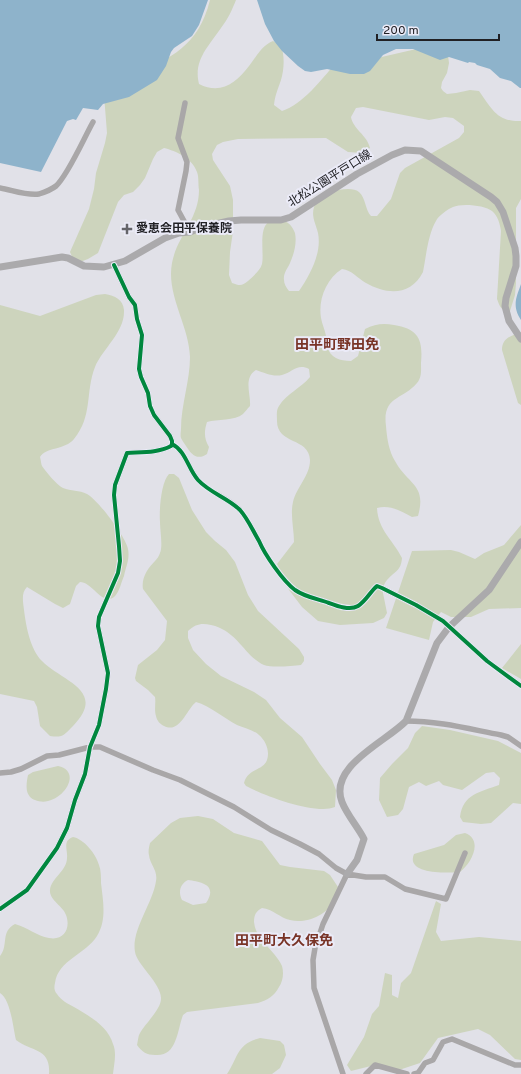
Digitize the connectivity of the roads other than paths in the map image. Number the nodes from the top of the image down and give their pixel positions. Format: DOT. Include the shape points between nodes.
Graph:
graph roads {
  1 [pos="185,103"];
  2 [pos="93,122"];
  3 [pos="0,188"];
  4 [pos="190,232"];
  5 [pos="114,265"];
  6 [pos="0,267"];
  7 [pos="521,339"];
  8 [pos="172,444"];
  9 [pos="521,542"];
  10 [pos="450,627"];
  11 [pos="521,686"];
  12 [pos="406,721"];
  13 [pos="521,746"];
  14 [pos="90,747"];
  15 [pos="0,773"];
  16 [pos="465,853"];
  17 [pos="347,874"];
  18 [pos="0,909"];
  19 [pos="521,1066"];
  20 [pos="343,1074"];
  21 [pos="366,1074"];
  22 [pos="406,1074"];
  23 [pos="414,1074"];
  1 -- 4 [label="street" via="178,138 187,162 178,210"];
  2 -- 3 [label="street" via="65,174 50,190 31,194"];
  4 -- 5 [label="main road, 北松公園平戸口線" via="165,238"];
  4 -- 7 [label="main road, 北松公園平戸口線" via="229,221 281,220 291,217 356,174 392,155 405,150 421,151 491,197 503,212 516,256 516,266 505,306 509,321"];
  5 -- 6 [label="main road, 北松公園平戸口線" via="104,268 89,267 62,257"];
  5 -- 8 [label="street" via="135,305 142,335 139,369 150,406 170,436"];
  8 -- 10 [label="street" via="181,451 198,480 239,509 270,560 296,590 341,607 354,608 359,606 377,586 426,610"];
  8 -- 14 [label="street" via="166,449 151,452 127,453 115,485 113,498 120,561 114,586 99,617 108,673 99,725"];
  9 -- 10 [label="main road" via="489,590"];
  10 -- 11 [label="street" via="487,661"];
  10 -- 12 [label="main road" via="438,643"];
  12 -- 13 [label="street" via="426,721 501,735"];
  12 -- 17 [label="main road" via="350,766 342,780 342,802 364,839 357,860"];
  14 -- 15 [label="street" via="47,756 21,769"];
  14 -- 17 [label="street" via="109,750 202,790 319,854"];
  14 -- 18 [label="street" via="85,774 67,828 57,848 27,890"];
  16 -- 17 [label="street" via="446,899 405,889 385,877"];
  17 -- 20 [label="street" via="323,924 313,960 314,988"];
  19 -- 23 [label="street" via="452,1039 443,1042 433,1060 425,1063 418,1073"];
  21 -- 22 [label="street" via="375,1064"];
}
